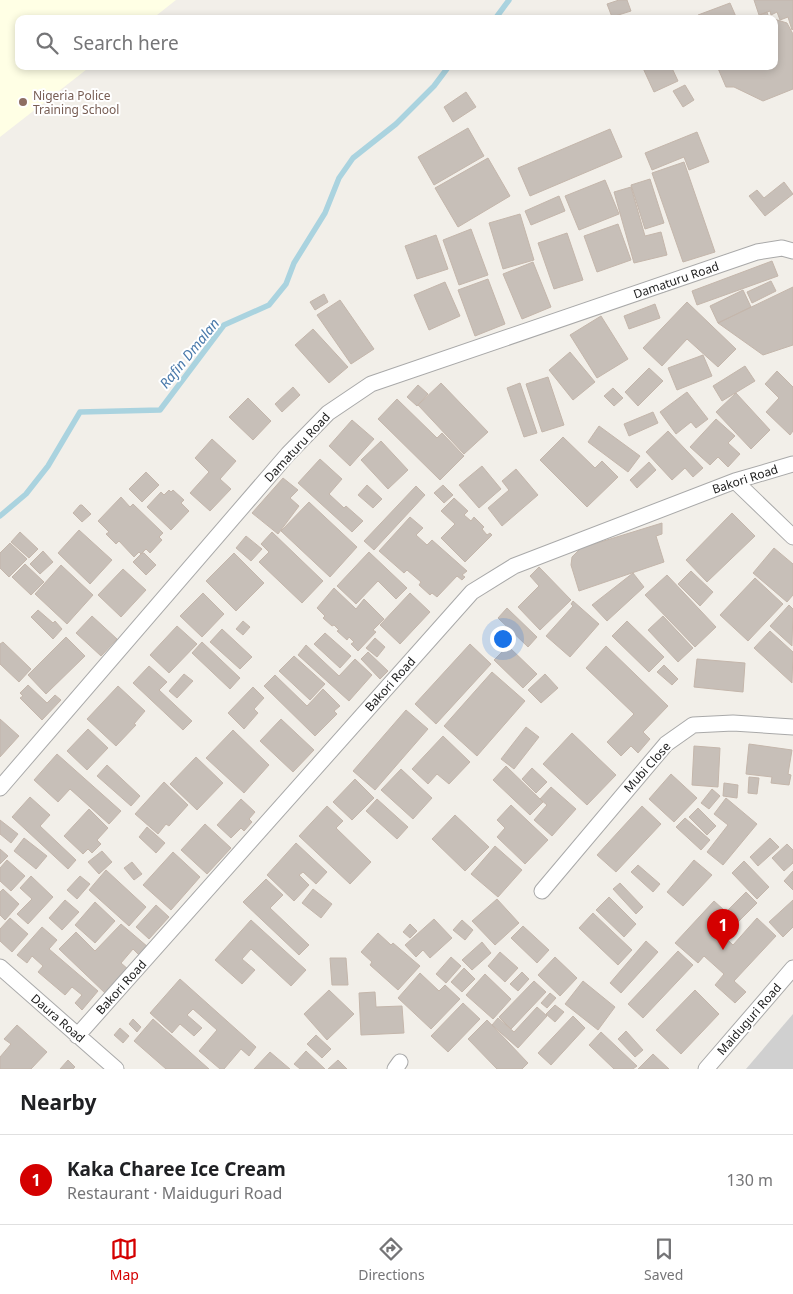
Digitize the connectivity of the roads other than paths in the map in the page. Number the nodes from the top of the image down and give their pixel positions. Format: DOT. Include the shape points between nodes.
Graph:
graph roads {
  1 [pos="793,251"];
  2 [pos="793,464"];
  3 [pos="736,481"];
  4 [pos="793,537"];
  5 [pos="793,727"];
  6 [pos="0,788"];
  7 [pos="542,891"];
  8 [pos="0,967"];
  9 [pos="793,968"];
  10 [pos="77,1036"];
  11 [pos="116,1069"];
  12 [pos="706,1069"];
  1 -- 6 [label="street, Damaturu Road" via="782,248 757,252 371,384 328,413"];
  2 -- 3 [label="street, Bakori Road"];
  3 -- 4 [label="street"];
  3 -- 10 [label="street, Bakori Road" via="514,566 472,592"];
  5 -- 7 [label="street, Mubi Close" via="733,722 693,725 666,744"];
  8 -- 10 [label="street, Daura Road"];
  9 -- 12 [label="street, Maiduguri Road"];
  10 -- 11 [label="street, Daura Road"];
}
